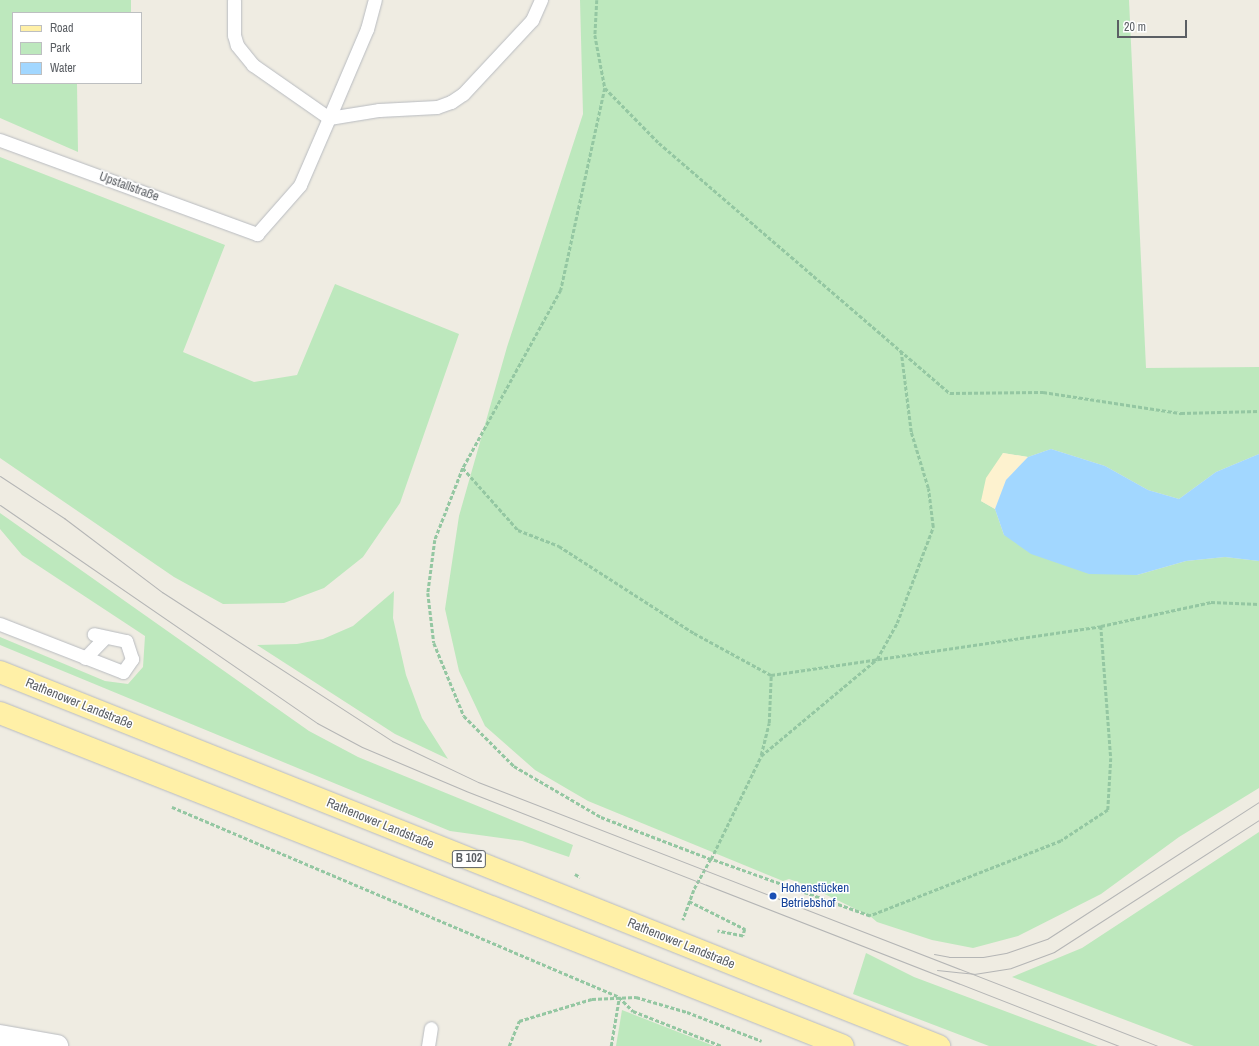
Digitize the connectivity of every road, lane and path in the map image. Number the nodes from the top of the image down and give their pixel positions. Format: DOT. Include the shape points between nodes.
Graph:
graph roads {
  1 [pos="234,0"];
  2 [pos="375,0"];
  3 [pos="541,0"];
  4 [pos="597,0"];
  5 [pos="605,88"];
  6 [pos="329,118"];
  7 [pos="0,140"];
  8 [pos="901,352"];
  9 [pos="1259,411"];
  10 [pos="463,468"];
  11 [pos="1259,604"];
  12 [pos="0,624"];
  13 [pos="1101,626"];
  14 [pos="85,658"];
  15 [pos="876,659"];
  16 [pos="0,672"];
  17 [pos="771,675"];
  18 [pos="0,713"];
  19 [pos="761,756"];
  20 [pos="170,805"];
  21 [pos="712,859"];
  22 [pos="575,874"];
  23 [pos="582,877"];
  24 [pos="689,901"];
  25 [pos="684,916"];
  26 [pos="712,930"];
  27 [pos="620,997"];
  28 [pos="431,1028"];
  29 [pos="0,1036"];
  30 [pos="762,1041"];
  31 [pos="57,1046"];
  32 [pos="428,1046"];
  33 [pos="509,1046"];
  34 [pos="611,1046"];
  35 [pos="722,1046"];
  36 [pos="843,1046"];
  37 [pos="939,1046"];
  1 -- 6 [label="lane" via="234,35 237,45 253,65"];
  2 -- 6 [label="lane" via="367,29"];
  3 -- 6 [label="lane" via="532,20 463,94 451,102 437,107 379,110"];
  4 -- 5 [label="path" via="595,35"];
  5 -- 8 [label="path" via="659,143"];
  5 -- 10 [label="path" via="561,290"];
  6 -- 7 [label="lane, Upstallstraße" via="300,185 257,234"];
  8 -- 9 [label="path" via="950,393 1043,392 1181,413"];
  8 -- 15 [label="path" via="911,432 928,488 933,527 897,624"];
  10 -- 17 [label="path" via="518,530 559,546 694,633"];
  10 -- 21 [label="path" via="435,540 428,593 434,643 464,716 514,766 601,817"];
  11 -- 13 [label="path" via="1211,602"];
  12 -- 14 [label="lane"];
  13 -- 15 [label="path"];
  13 -- 21 [label="path" via="1111,758 1108,810 1061,841 870,916"];
  14 -- 14 [label="lane" via="123,672 132,659 126,641 99,636"];
  15 -- 17 [label="path"];
  15 -- 19 [label="path"];
  16 -- 37 [label="main road, Rathenower Landstraße / B 102"];
  17 -- 19 [label="path" via="770,723"];
  18 -- 36 [label="main road"];
  19 -- 21 [label="path"];
  20 -- 27 [label="path" via="174,809"];
  21 -- 24 [label="path"];
  22 -- 23 [label="path"];
  24 -- 25 [label="path"];
  24 -- 26 [label="path" via="745,929 743,936"];
  27 -- 30 [label="path" via="636,997 687,1012"];
  27 -- 33 [label="path" via="592,999 519,1021"];
  27 -- 34 [label="path"];
  27 -- 35 [label="path" via="633,1011"];
  28 -- 32 [label="lane"];
  29 -- 31 [label="street"];
}
